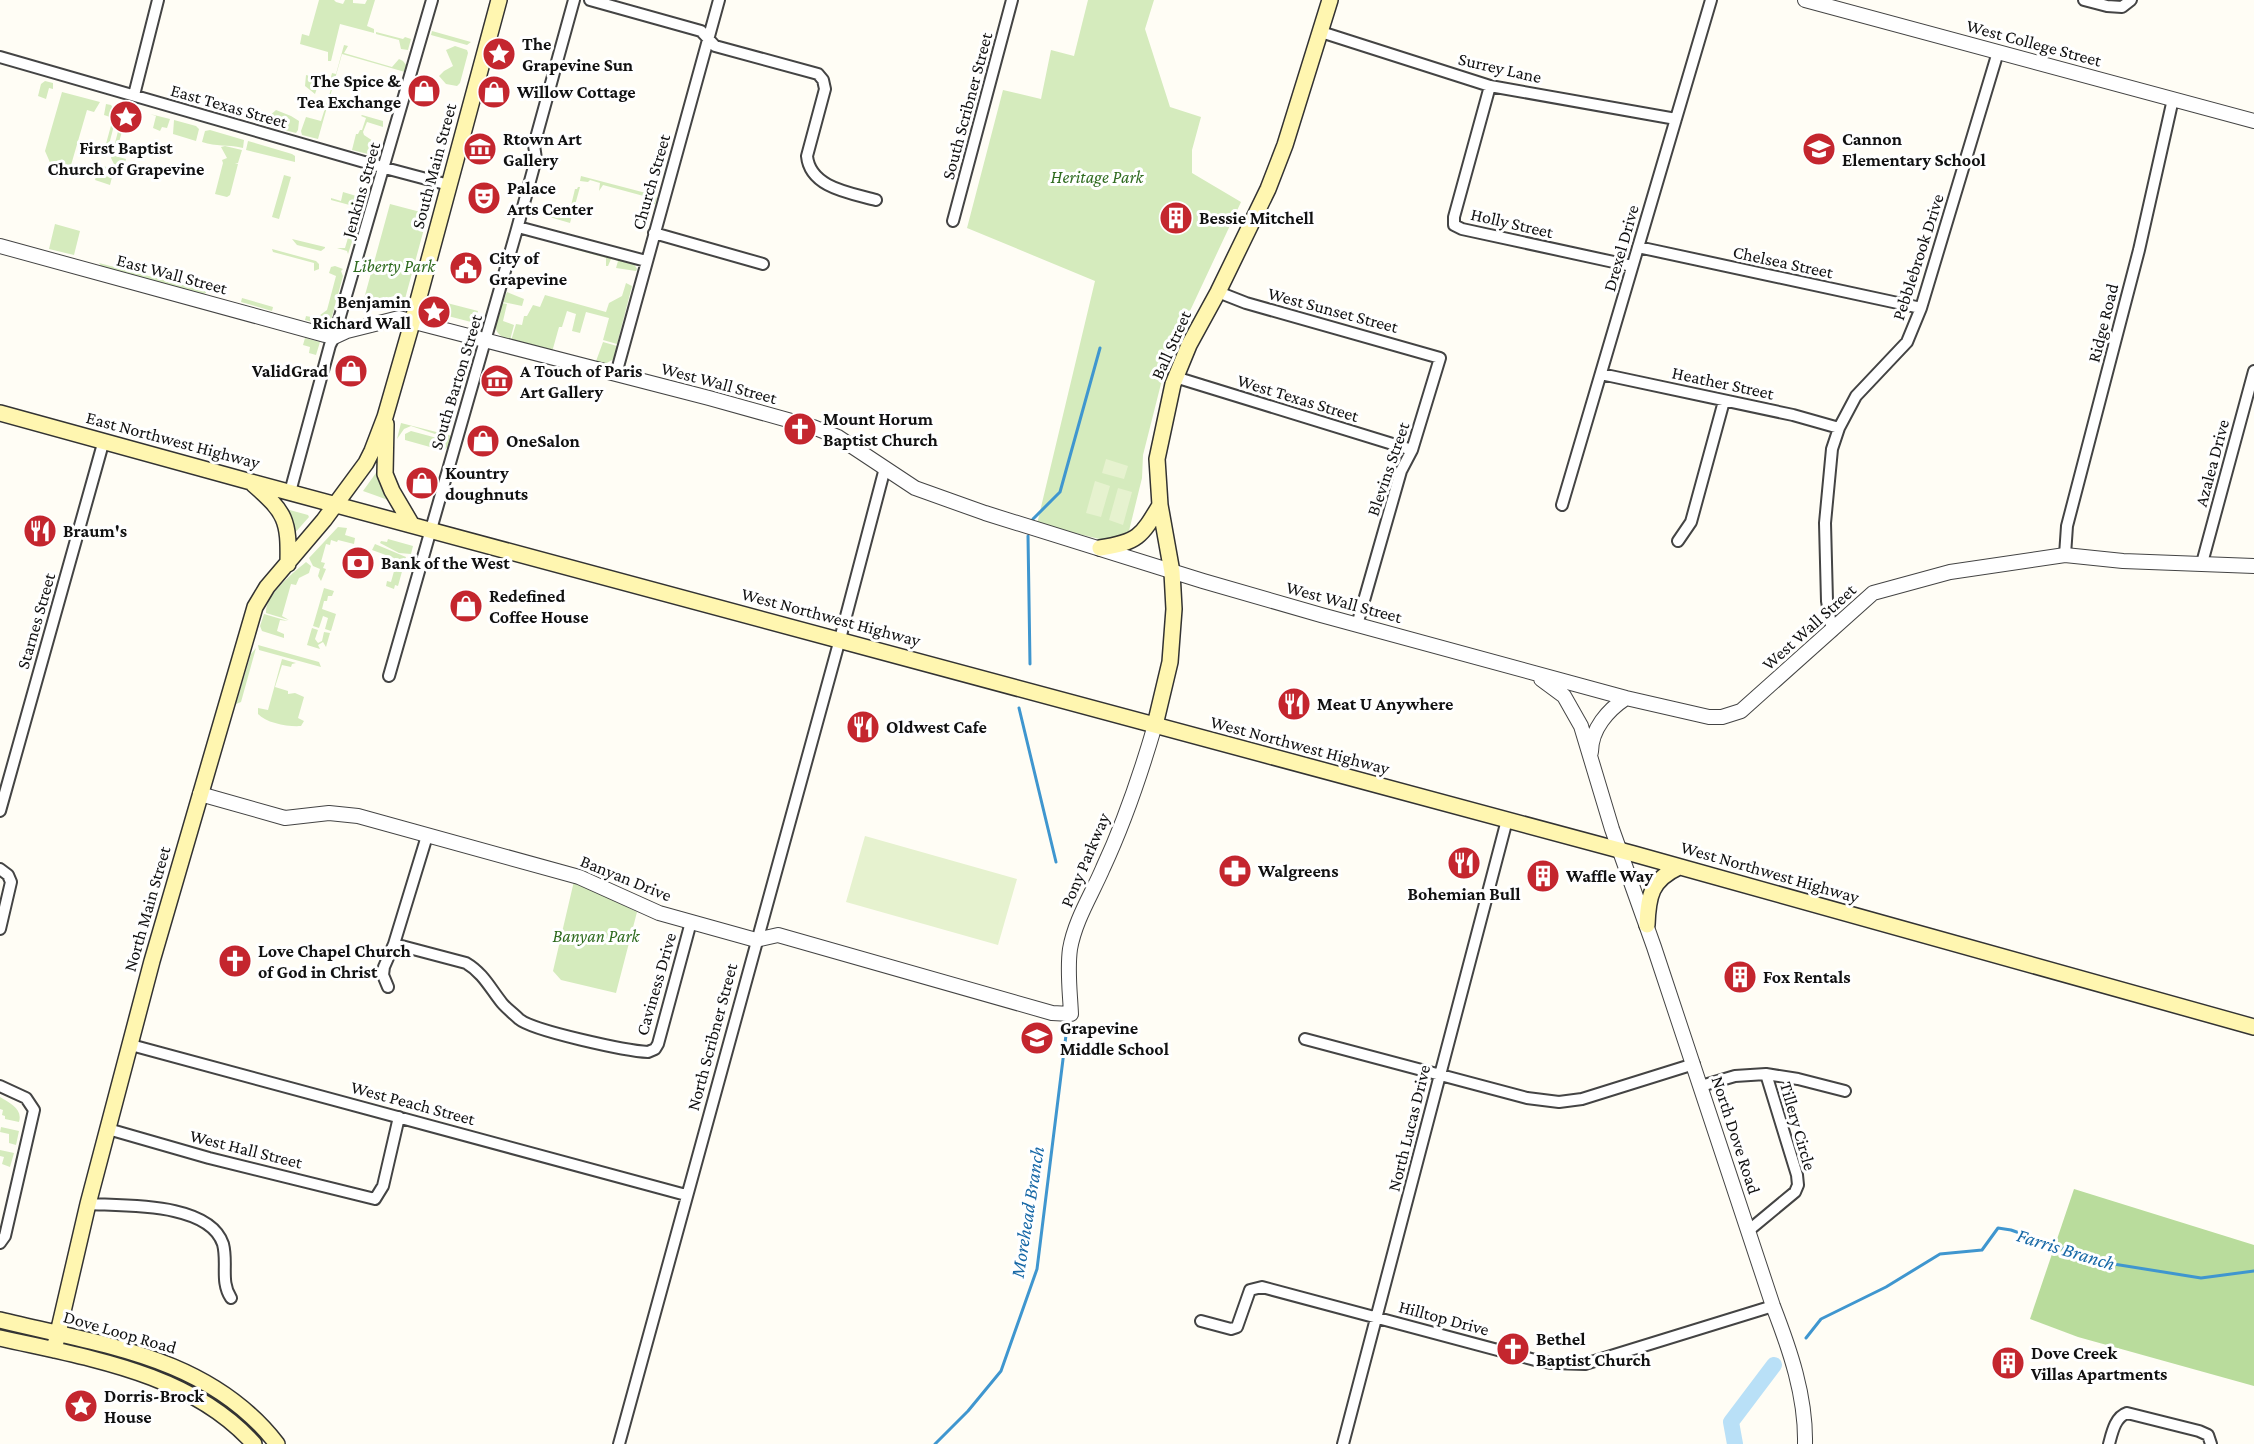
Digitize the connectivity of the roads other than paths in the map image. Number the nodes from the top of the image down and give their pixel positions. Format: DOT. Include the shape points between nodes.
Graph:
graph roads {
  1 [pos="158,0"];
  2 [pos="432,0"];
  3 [pos="499,0"];
  4 [pos="574,0"];
  5 [pos="591,0"];
  6 [pos="719,0"];
  7 [pos="1012,0"];
  8 [pos="1330,0"];
  9 [pos="1711,0"];
  10 [pos="1805,0"];
  11 [pos="2084,0"];
  12 [pos="2132,0"];
  13 [pos="1321,32"];
  14 [pos="708,38"];
  15 [pos="1998,52"];
  16 [pos="0,57"];
  17 [pos="1490,86"];
  18 [pos="134,95"];
  19 [pos="2174,99"];
  20 [pos="1676,119"];
  21 [pos="2254,121"];
  22 [pos="384,168"];
  23 [pos="449,185"];
  24 [pos="876,200"];
  25 [pos="953,221"];
  26 [pos="518,227"];
  27 [pos="654,233"];
  28 [pos="0,246"];
  29 [pos="1638,247"];
  30 [pos="646,261"];
  31 [pos="763,264"];
  32 [pos="1632,266"];
  33 [pos="1218,292"];
  34 [pos="1920,308"];
  35 [pos="412,323"];
  36 [pos="334,337"];
  37 [pos="487,340"];
  38 [pos="1440,358"];
  39 [pos="2254,371"];
  40 [pos="616,374"];
  41 [pos="1600,374"];
  42 [pos="1175,377"];
  43 [pos="1724,401"];
  44 [pos="0,413"];
  45 [pos="386,417"];
  46 [pos="1839,428"];
  47 [pos="104,440"];
  48 [pos="1412,450"];
  49 [pos="885,468"];
  50 [pos="251,482"];
  51 [pos="290,492"];
  52 [pos="335,504"];
  53 [pos="1160,505"];
  54 [pos="1562,505"];
  55 [pos="412,525"];
  56 [pos="430,530"];
  57 [pos="1678,541"];
  58 [pos="1100,548"];
  59 [pos="2065,555"];
  60 [pos="2202,563"];
  61 [pos="288,564"];
  62 [pos="2254,566"];
  63 [pos="1172,572"];
  64 [pos="1357,625"];
  65 [pos="1832,631"];
  66 [pos="840,639"];
  67 [pos="1531,672"];
  68 [pos="389,676"];
  69 [pos="1626,698"];
  70 [pos="1155,725"];
  71 [pos="1591,757"];
  72 [pos="200,794"];
  73 [pos="0,811"];
  74 [pos="1507,820"];
  75 [pos="427,836"];
  76 [pos="1618,846"];
  77 [pos="1679,867"];
  78 [pos="0,869"];
  79 [pos="691,922"];
  80 [pos="1647,925"];
  81 [pos="0,929"];
  82 [pos="756,940"];
  83 [pos="394,944"];
  84 [pos="388,987"];
  85 [pos="1071,1014"];
  86 [pos="2254,1027"];
  87 [pos="1305,1039"];
  88 [pos="131,1045"];
  89 [pos="1694,1064"];
  90 [pos="1766,1074"];
  91 [pos="1439,1076"];
  92 [pos="0,1086"];
  93 [pos="1701,1086"];
  94 [pos="1845,1091"];
  95 [pos="399,1116"];
  96 [pos="108,1129"];
  97 [pos="686,1195"];
  98 [pos="88,1204"];
  99 [pos="1748,1231"];
  100 [pos="0,1243"];
  101 [pos="231,1298"];
  102 [pos="1773,1306"];
  103 [pos="1377,1316"];
  104 [pos="0,1320"];
  105 [pos="1201,1321"];
  106 [pos="57,1334"];
  107 [pos="0,1338"];
  108 [pos="54,1350"];
  109 [pos="254,1444"];
  110 [pos="277,1444"];
  111 [pos="619,1444"];
  112 [pos="1343,1444"];
  113 [pos="1805,1444"];
  114 [pos="2109,1444"];
  115 [pos="2211,1444"];
  1 -- 18 [label="street"];
  2 -- 22 [label="street, Jenkins Street"];
  3 -- 23 [label="main road, South Main Street"];
  4 -- 26 [label="street, South Barton Street" via="534,145 536,159"];
  5 -- 14 [label="street" via="701,31"];
  6 -- 14 [label="street, Church Street"];
  7 -- 25 [label="street, South Scribner Street"];
  8 -- 13 [label="main road, Ball Street"];
  9 -- 20 [label="street, Drexel Drive"];
  10 -- 15 [label="street, West College Street"];
  11 -- 12 [label="street" via="2122,7"];
  13 -- 17 [label="street, Surrey Lane"];
  13 -- 33 [label="main road, Ball Street" via="1268,189"];
  14 -- 24 [label="street" via="715,46 818,74 825,89 807,161 830,187"];
  14 -- 27 [label="street, Church Street"];
  15 -- 19 [label="street, West College Street"];
  15 -- 34 [label="street, Pebblebrook Drive"];
  16 -- 18 [label="street, East Texas Street"];
  17 -- 20 [label="street, Surrey Lane"];
  17 -- 32 [label="street, Holly Street" via="1454,225 1462,230"];
  18 -- 22 [label="street, East Texas Street"];
  19 -- 21 [label="street, West College Street"];
  19 -- 59 [label="street, Ridge Road" via="2067,526"];
  20 -- 29 [label="street, Drexel Drive"];
  22 -- 23 [label="street, East Texas Street"];
  22 -- 36 [label="street, Jenkins Street"];
  23 -- 35 [label="main road, South Main Street"];
  26 -- 30 [label="street"];
  26 -- 37 [label="street, South Barton Street"];
  27 -- 30 [label="street, Church Street"];
  27 -- 31 [label="street"];
  28 -- 36 [label="street, East Wall Street"];
  29 -- 32 [label="street, Drexel Drive"];
  29 -- 34 [label="street, Chelsea Street"];
  30 -- 40 [label="street, Church Street"];
  32 -- 41 [label="street, Drexel Drive"];
  33 -- 38 [label="street, West Sunset Street"];
  33 -- 42 [label="main road, Ball Street"];
  34 -- 46 [label="street, Pebblebrook Drive" via="1907,342 1856,396"];
  35 -- 36 [label="street, West Wall Street" via="399,318"];
  35 -- 37 [label="street, West Wall Street"];
  35 -- 45 [label="main road, South Main Street"];
  36 -- 51 [label="street, Jenkins Street"];
  37 -- 40 [label="street, West Wall Street"];
  37 -- 56 [label="street, South Barton Street"];
  38 -- 48 [label="street, Blevins Street"];
  39 -- 60 [label="street, Azalea Drive"];
  40 -- 49 [label="street, West Wall Street" via="813,427 838,437"];
  41 -- 43 [label="street, Heather Street"];
  41 -- 54 [label="street, Drexel Drive"];
  42 -- 48 [label="street, West Texas Street"];
  42 -- 53 [label="main road, Ball Street" via="1157,459"];
  43 -- 46 [label="street, Heather Street"];
  43 -- 57 [label="street" via="1691,522"];
  44 -- 47 [label="main road, East Northwest Highway"];
  45 -- 52 [label="main road, South Main Street" via="366,463"];
  45 -- 55 [label="main road" via="385,474"];
  46 -- 65 [label="street, Pebblebrook Drive" via="1829,468 1825,524"];
  47 -- 50 [label="main road, East Northwest Highway"];
  47 -- 73 [label="street, Starnes Street"];
  48 -- 64 [label="street, Blevins Street" via="1401,471"];
  49 -- 58 [label="street, West Wall Street" via="938,498"];
  49 -- 66 [label="street"];
  50 -- 51 [label="main road, East Northwest Highway"];
  50 -- 61 [label="main road" via="274,502 287,523"];
  51 -- 52 [label="main road, East Northwest Highway"];
  52 -- 55 [label="main road, West Northwest Highway"];
  52 -- 61 [label="main road, North Main Street"];
  53 -- 58 [label="main road" via="1137,538"];
  53 -- 63 [label="main road, Ball Street"];
  55 -- 56 [label="main road, West Northwest Highway"];
  56 -- 66 [label="main road, West Northwest Highway"];
  56 -- 68 [label="street, South Barton Street"];
  58 -- 63 [label="street, West Wall Street"];
  59 -- 60 [label="street, West Wall Street"];
  59 -- 65 [label="street, West Wall Street" via="1950,572 1873,593"];
  60 -- 62 [label="street, West Wall Street"];
  61 -- 72 [label="main road, North Main Street" via="255,607"];
  63 -- 64 [label="street, West Wall Street"];
  63 -- 70 [label="main road, Ball Street" via="1170,662"];
  64 -- 67 [label="street, West Wall Street"];
  65 -- 69 [label="street, West Wall Street" via="1741,711 1709,717"];
  66 -- 70 [label="main road, West Northwest Highway"];
  66 -- 82 [label="street, North Scribner Street"];
  67 -- 69 [label="street, West Wall Street"];
  67 -- 71 [label="street, North Dove Road" via="1564,696 1581,726"];
  69 -- 71 [label="street" via="1602,721 1591,744"];
  70 -- 74 [label="main road, West Northwest Highway"];
  70 -- 85 [label="street, Pony Parkway" via="1136,788 1077,924 1070,958"];
  71 -- 76 [label="street, North Dove Road"];
  72 -- 75 [label="street, Banyan Drive" via="285,818 341,813"];
  72 -- 88 [label="main road, North Main Street"];
  74 -- 76 [label="main road, West Northwest Highway"];
  74 -- 91 [label="street, North Lucas Drive"];
  75 -- 79 [label="street, Banyan Drive" via="579,877 642,907"];
  75 -- 83 [label="street"];
  76 -- 77 [label="main road, West Northwest Highway"];
  76 -- 80 [label="street, North Dove Road"];
  77 -- 80 [label="main road" via="1656,883 1650,895"];
  77 -- 86 [label="main road, West Northwest Highway"];
  78 -- 81 [label="street" via="11,882"];
  79 -- 82 [label="street, Banyan Drive"];
  79 -- 83 [label="street, Caviness Drive" via="658,1044 648,1052 522,1022 473,967"];
  80 -- 89 [label="street, North Dove Road"];
  82 -- 85 [label="street, Banyan Drive" via="778,935 1052,1013"];
  82 -- 97 [label="street, North Scribner Street"];
  83 -- 84 [label="street" via="384,967"];
  87 -- 91 [label="street"];
  88 -- 95 [label="street, West Peach Street"];
  88 -- 96 [label="main road, North Main Street"];
  89 -- 91 [label="street" via="1582,1099 1559,1102"];
  89 -- 93 [label="street, North Dove Road"];
  90 -- 93 [label="street, Tillery Circle" via="1735,1076"];
  90 -- 94 [label="street"];
  90 -- 99 [label="street, Tillery Circle" via="1798,1185 1792,1196"];
  91 -- 103 [label="street, North Lucas Drive"];
  92 -- 100 [label="street" via="26,1098 34,1110 6,1236"];
  93 -- 99 [label="street, North Dove Road"];
  95 -- 96 [label="street, West Hall Street" via="383,1186 375,1199"];
  95 -- 97 [label="street, West Peach Street"];
  96 -- 98 [label="main road, North Main Street"];
  97 -- 111 [label="street, North Scribner Street"];
  98 -- 101 [label="street" via="189,1214 208,1224 223,1244 226,1291"];
  98 -- 106 [label="main road, North Main Street"];
  99 -- 102 [label="street, North Dove Road"];
  102 -- 103 [label="street, Hilltop Drive" via="1585,1364 1535,1360"];
  102 -- 113 [label="street, North Dove Road" via="1797,1376"];
  103 -- 105 [label="street, Hilltop Drive" via="1262,1287 1250,1290 1237,1328"];
  103 -- 112 [label="street, North Lucas Drive"];
  104 -- 106 [label="main road, Dove Loop Road"];
  106 -- 108 [label="main road, North Main Street"];
  106 -- 110 [label="main road, Dove Loop Road" via="185,1371 233,1400"];
  107 -- 108 [label="main road, Dove Loop Road"];
  108 -- 109 [label="main road, Dove Loop Road" via="145,1374 182,1389 222,1414"];
  114 -- 115 [label="street" via="2116,1422 2127,1413 2199,1431 2208,1435"];
}
